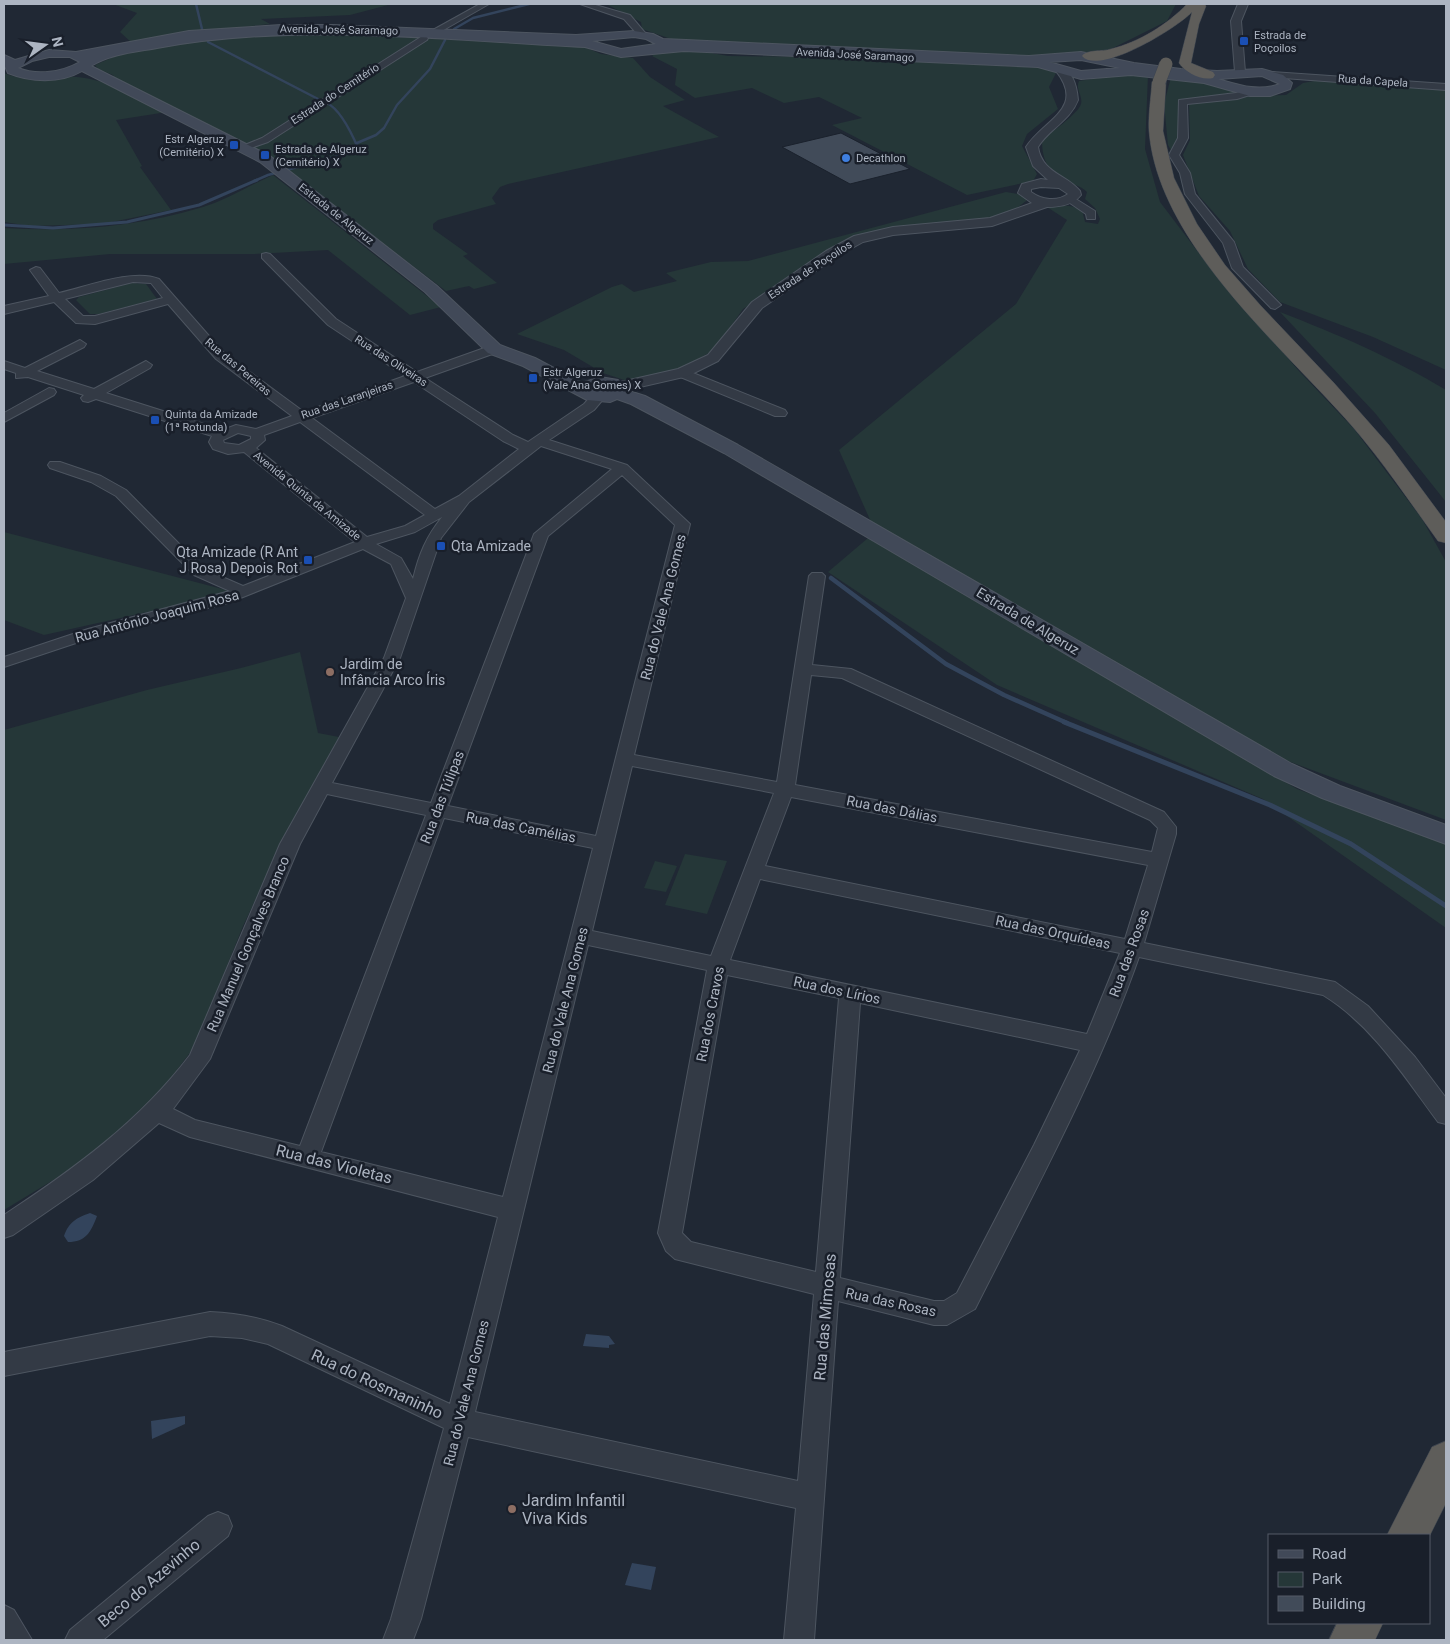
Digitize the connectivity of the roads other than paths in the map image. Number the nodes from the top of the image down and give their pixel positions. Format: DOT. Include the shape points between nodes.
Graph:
graph roads {
  1 [pos="485,4"];
  2 [pos="584,4"];
  3 [pos="599,4"];
  4 [pos="1243,4"];
  5 [pos="1196,5"];
  6 [pos="608,10"];
  7 [pos="437,30"];
  8 [pos="634,31"];
  9 [pos="424,38"];
  10 [pos="1176,39"];
  11 [pos="601,41"];
  12 [pos="658,45"];
  13 [pos="1088,56"];
  14 [pos="7,61"];
  15 [pos="82,61"];
  16 [pos="1239,67"];
  17 [pos="1109,68"];
  18 [pos="1060,69"];
  19 [pos="1266,74"];
  20 [pos="56,75"];
  21 [pos="1208,75"];
  22 [pos="104,77"];
  23 [pos="1299,78"];
  24 [pos="1225,80"];
  25 [pos="1286,83"];
  26 [pos="1446,87"];
  27 [pos="1250,92"];
  28 [pos="245,147"];
  29 [pos="1043,178"];
  30 [pos="1071,199"];
  31 [pos="1031,203"];
  32 [pos="1091,217"];
  33 [pos="266,256"];
  34 [pos="36,270"];
  35 [pos="56,297"];
  36 [pos="170,298"];
  37 [pos="1275,305"];
  38 [pos="4,310"];
  39 [pos="505,343"];
  40 [pos="80,344"];
  41 [pos="41,364"];
  42 [pos="4,365"];
  43 [pos="146,365"];
  44 [pos="26,372"];
  45 [pos="683,373"];
  46 [pos="414,376"];
  47 [pos="109,386"];
  48 [pos="605,391"];
  49 [pos="49,392"];
  50 [pos="94,394"];
  51 [pos="780,413"];
  52 [pos="299,417"];
  53 [pos="4,418"];
  54 [pos="257,433"];
  55 [pos="221,434"];
  56 [pos="534,444"];
  57 [pos="247,448"];
  58 [pos="55,465"];
  59 [pos="622,468"];
  60 [pos="464,499"];
  61 [pos="434,515"];
  62 [pos="408,530"];
  63 [pos="1446,536"];
  64 [pos="434,537"];
  65 [pos="366,544"];
  66 [pos="426,556"];
  67 [pos="397,562"];
  68 [pos="817,576"];
  69 [pos="243,593"];
  70 [pos="414,597"];
  71 [pos="4,662"];
  72 [pos="805,669"];
  73 [pos="625,759"];
  74 [pos="321,787"];
  75 [pos="785,789"];
  76 [pos="437,810"];
  77 [pos="1446,835"];
  78 [pos="604,844"];
  79 [pos="1160,860"];
  80 [pos="754,870"];
  81 [pos="581,936"];
  82 [pos="1131,948"];
  83 [pos="718,965"];
  84 [pos="850,993"];
  85 [pos="1093,1044"];
  86 [pos="157,1112"];
  87 [pos="1446,1115"];
  88 [pos="307,1158"];
  89 [pos="512,1210"];
  90 [pos="4,1228"];
  91 [pos="827,1288"];
  92 [pos="4,1364"];
  93 [pos="459,1422"];
  94 [pos="1446,1462"];
  95 [pos="810,1497"];
  96 [pos="218,1526"];
  97 [pos="1409,1534"];
  98 [pos="4,1620"];
  99 [pos="1360,1624"];
  100 [pos="17,1640"];
  101 [pos="80,1640"];
  102 [pos="398,1640"];
  103 [pos="799,1640"];
  104 [pos="1352,1640"];
  1 -- 7 [label="street"];
  2 -- 6 [label="street"];
  3 -- 6 [label="street"];
  4 -- 16 [label="street" via="1236,21"];
  5 -- 10 [label="highway"];
  5 -- 13 [label="highway" via="1153,35 1112,54"];
  5 -- 21 [label="highway" via="1185,66"];
  5 -- 63 [label="highway, bridge" via="1159,82 1154,122 1159,153 1183,213 1224,273 1360,422"];
  6 -- 8 [label="street" via="630,19"];
  8 -- 11 [label="main road, Avenida José Saramago"];
  8 -- 12 [label="main road, Avenida José Saramago" via="655,38"];
  9 -- 28 [label="street, Estrada do Cemitério" via="265,140"];
  11 -- 12 [label="main road, Avenida José Saramago" via="604,50 621,53 640,52"];
  11 -- 15 [label="main road, Avenida José Saramago" via="325,30 267,31 170,42"];
  12 -- 18 [label="main road, Avenida José Saramago" via="1030,63"];
  13 -- 17 [label="main road"];
  13 -- 18 [label="main road" via="1067,56"];
  14 -- 15 [label="main road, Estrada de Algeruz" via="57,54"];
  14 -- 20 [label="main road, Estrada de Algeruz" via="14,72 20,74"];
  15 -- 20 [label="main road, Estrada de Algeruz"];
  15 -- 22 [label="main road, Estrada de Algeruz" via="89,70"];
  16 -- 19 [label="main road"];
  16 -- 24 [label="main road"];
  17 -- 18 [label="main road" via="1087,75"];
  17 -- 21 [label="main road"];
  17 -- 24 [label="main road"];
  18 -- 29 [label="street" via="1073,95 1072,106 1032,147"];
  19 -- 23 [label="street, Rua da Capela"];
  19 -- 25 [label="main road"];
  20 -- 22 [label="main road, Estrada de Algeruz"];
  21 -- 24 [label="main road"];
  22 -- 28 [label="main road, Estrada de Algeruz"];
  23 -- 25 [label="street, Rua da Capela"];
  23 -- 26 [label="street, Rua da Capela"];
  24 -- 27 [label="main road"];
  25 -- 27 [label="main road" via="1278,91"];
  27 -- 37 [label="street" via="1182,102 1183,138 1174,155 1185,173 1190,194 1228,242 1238,268"];
  28 -- 39 [label="main road, Estrada de Algeruz"];
  29 -- 30 [label="street" via="1066,186 1075,193"];
  29 -- 31 [label="street" via="1024,190"];
  30 -- 31 [label="street, Estrada de Poçoilos"];
  30 -- 32 [label="street" via="1086,208"];
  31 -- 45 [label="street, Estrada de Poçoilos" via="992,222 887,232 850,243 756,305 713,358"];
  33 -- 46 [label="street, Rua das Oliveiras" via="332,322"];
  34 -- 35 [label="street"];
  35 -- 36 [label="street, Rua das Pereiras" via="142,278 155,281"];
  35 -- 36 [label="street" via="80,320 88,321"];
  35 -- 38 [label="street, Rua das Pereiras"];
  36 -- 52 [label="street, Rua das Pereiras" via="209,346"];
  39 -- 46 [label="street, Rua das Laranjeiras"];
  39 -- 48 [label="main road, Estrada de Algeruz"];
  39 -- 48 [label="main road, Estrada de Algeruz" via="529,362 570,385"];
  40 -- 41 [label="street"];
  41 -- 44 [label="street"];
  41 -- 47 [label="street"];
  42 -- 44 [label="street"];
  43 -- 47 [label="street"];
  44 -- 49 [label="street" via="11,380"];
  44 -- 50 [label="street"];
  45 -- 48 [label="street, Estrada de Poçoilos"];
  45 -- 51 [label="street"];
  46 -- 52 [label="street, Rua das Laranjeiras"];
  46 -- 56 [label="street, Rua das Oliveiras" via="508,438"];
  47 -- 50 [label="street"];
  48 -- 56 [label="street, Rua Manuel Gonçalves Branco" via="589,407"];
  48 -- 77 [label="main road, Estrada de Algeruz" via="638,400 731,449 1283,770 1331,792"];
  49 -- 50 [label="street" via="80,400"];
  49 -- 53 [label="street"];
  50 -- 55 [label="street"];
  52 -- 54 [label="street, Rua das Laranjeiras"];
  52 -- 61 [label="street, Rua das Pereiras"];
  54 -- 55 [label="street" via="245,429"];
  54 -- 57 [label="street" via="258,440"];
  55 -- 57 [label="street" via="216,442 218,446 230,450"];
  56 -- 59 [label="street, Rua do Vale Ana Gomes"];
  56 -- 60 [label="street, Rua Manuel Gonçalves Branco"];
  57 -- 65 [label="street, Avenida Quinta da Amizade"];
  58 -- 69 [label="street" via="109,485 200,572"];
  59 -- 73 [label="street, Rua do Vale Ana Gomes" via="683,524"];
  59 -- 76 [label="street, Rua das Túlipas" via="541,534"];
  60 -- 61 [label="street, Rua Manuel Gonçalves Branco"];
  60 -- 64 [label="street, Rua Manuel Gonçalves Branco"];
  61 -- 62 [label="street, Rua Manuel Gonçalves Branco"];
  62 -- 64 [label="street" via="430,530"];
  62 -- 65 [label="street, Rua António Joaquim Rosa" via="388,534"];
  62 -- 67 [label="street, Rua Manuel Gonçalves Branco" via="392,544 391,551"];
  64 -- 66 [label="street, Rua Manuel Gonçalves Branco"];
  65 -- 67 [label="street"];
  65 -- 69 [label="street, Rua António Joaquim Rosa"];
  66 -- 67 [label="street" via="418,563"];
  66 -- 70 [label="street, Rua Manuel Gonçalves Branco"];
  67 -- 70 [label="street, Rua Manuel Gonçalves Branco"];
  68 -- 72 [label="street, Rua dos Cravos"];
  69 -- 71 [label="street, Rua António Joaquim Rosa" via="211,604 94,632"];
  70 -- 74 [label="street, Rua Manuel Gonçalves Branco" via="392,658"];
  72 -- 75 [label="street, Rua dos Cravos"];
  72 -- 79 [label="street, Rua das Rosas" via="845,673 1157,816 1168,827"];
  73 -- 75 [label="street, Rua das Dálias"];
  73 -- 78 [label="street, Rua do Vale Ana Gomes"];
  74 -- 76 [label="street, Rua das Camélias"];
  74 -- 86 [label="street, Rua Manuel Gonçalves Branco" via="290,844 199,1058 180,1088"];
  75 -- 79 [label="street, Rua das Dálias"];
  75 -- 80 [label="street, Rua dos Cravos"];
  76 -- 78 [label="street, Rua das Camélias"];
  76 -- 88 [label="street, Rua das Túlipas"];
  78 -- 81 [label="street, Rua do Vale Ana Gomes"];
  79 -- 82 [label="street, Rua das Rosas"];
  80 -- 82 [label="street, Rua das Orquídeas"];
  80 -- 83 [label="street, Rua dos Cravos"];
  81 -- 83 [label="street, Rua dos Lírios"];
  81 -- 89 [label="street, Rua do Vale Ana Gomes"];
  82 -- 85 [label="street, Rua das Rosas"];
  82 -- 87 [label="street, Rua das Orquídeas" via="1312,983 1341,994 1371,1023"];
  83 -- 84 [label="street, Rua dos Lírios"];
  83 -- 91 [label="street, Rua dos Cravos" via="670,1233 675,1244 684,1251"];
  84 -- 85 [label="street, Rua dos Lírios"];
  84 -- 91 [label="street, Rua das Mimosas"];
  85 -- 91 [label="street, Rua das Rosas" via="966,1301 947,1313 934,1313"];
  86 -- 88 [label="street, Rua das Violetas" via="190,1128"];
  86 -- 90 [label="street, Rua Manuel Gonçalves Branco" via="118,1148"];
  88 -- 89 [label="street, Rua das Violetas"];
  89 -- 93 [label="street, Rua do Vale Ana Gomes"];
  91 -- 95 [label="street, Rua das Mimosas"];
  92 -- 93 [label="street, Rua do Rosmaninho" via="210,1324 232,1324 272,1334"];
  93 -- 95 [label="street, Rua do Rosmaninho"];
  93 -- 102 [label="street, Rua do Vale Ana Gomes"];
  94 -- 97 [label="highway"];
  95 -- 103 [label="street, Rua das Mimosas"];
  96 -- 101 [label="street, Beco do Azevinho"];
  98 -- 100 [label="street"];
  99 -- 104 [label="highway"];
}
